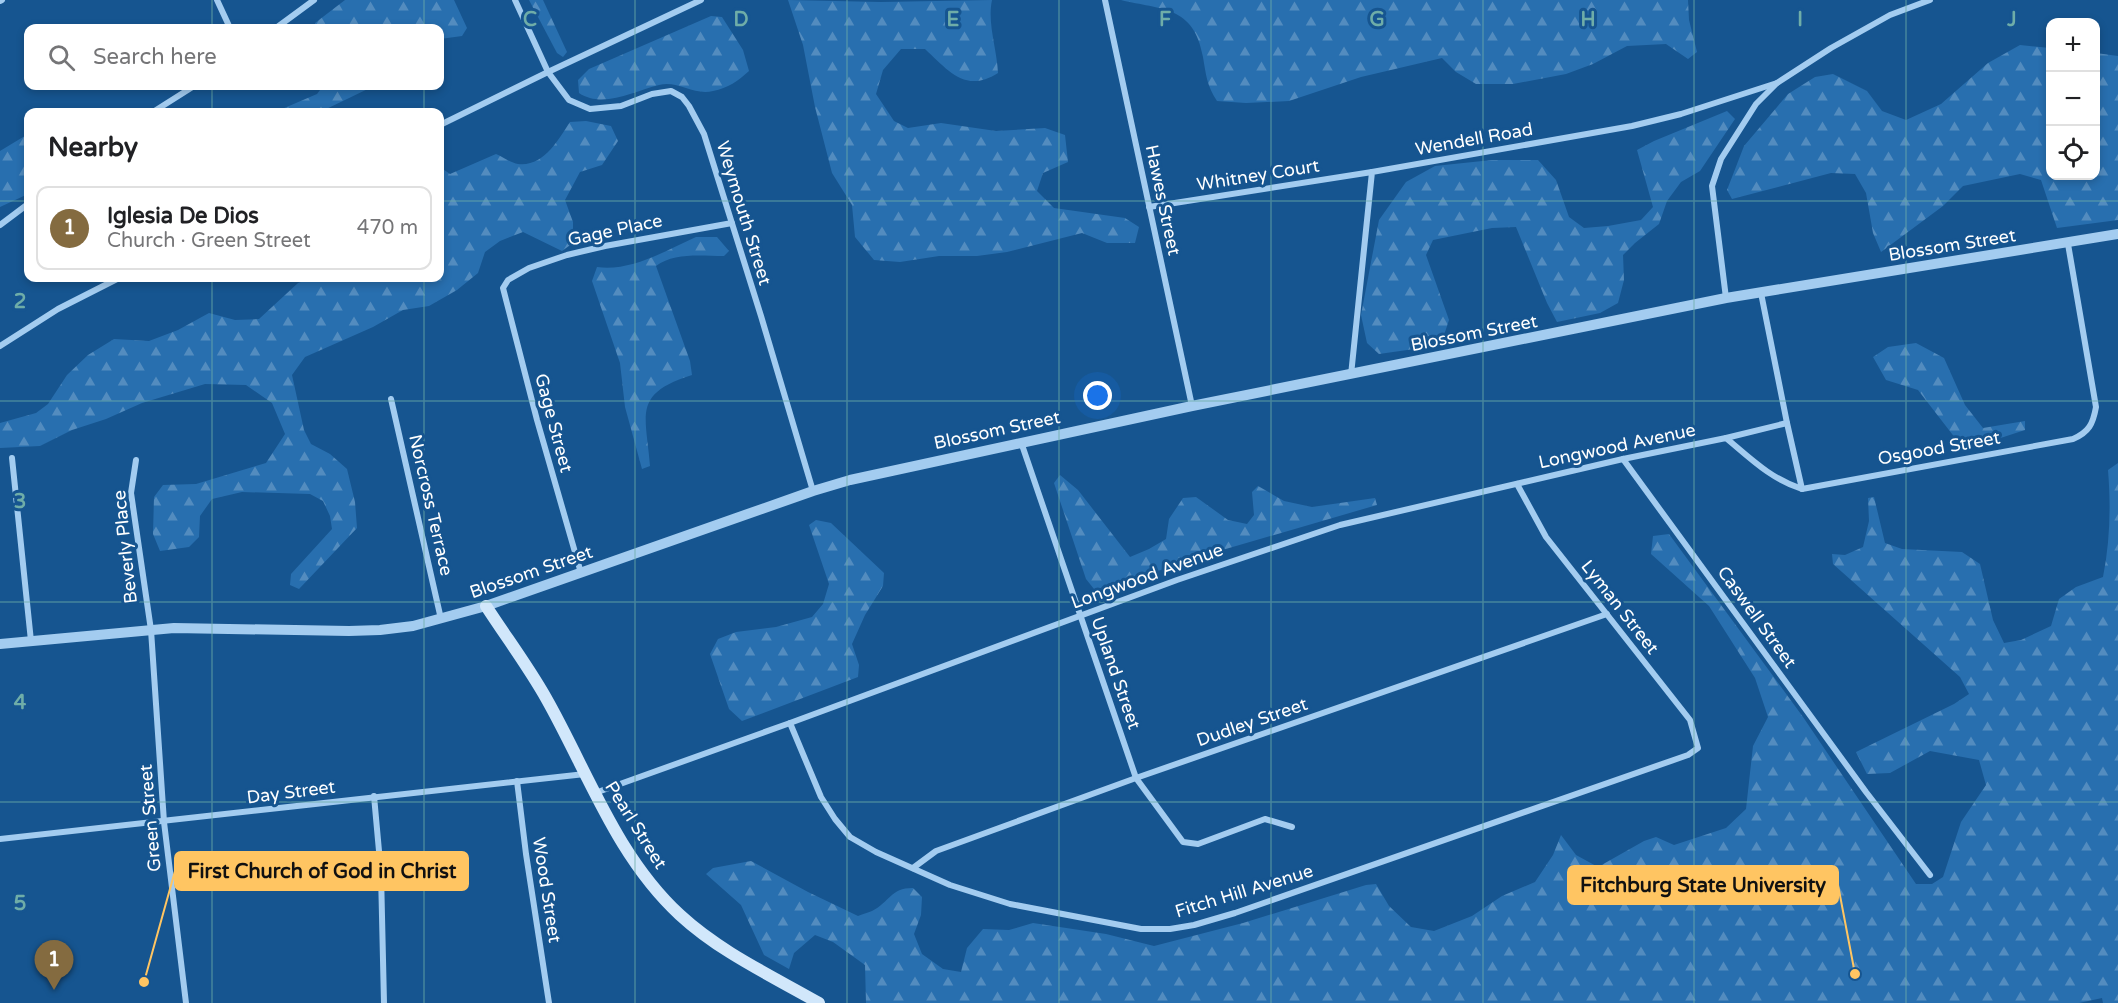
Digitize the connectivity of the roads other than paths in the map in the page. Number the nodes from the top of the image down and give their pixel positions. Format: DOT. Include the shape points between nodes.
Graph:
graph roads {
  1 [pos="217,0"];
  2 [pos="314,0"];
  3 [pos="515,0"];
  4 [pos="701,0"];
  5 [pos="1105,0"];
  6 [pos="1930,0"];
  7 [pos="228,24"];
  8 [pos="281,24"];
  9 [pos="548,72"];
  10 [pos="1777,83"];
  11 [pos="188,90"];
  12 [pos="159,108"];
  13 [pos="444,124"];
  14 [pos="1372,172"];
  15 [pos="24,207"];
  16 [pos="1149,207"];
  17 [pos="732,223"];
  18 [pos="0,225"];
  19 [pos="2118,234"];
  20 [pos="2068,244"];
  21 [pos="508,280"];
  22 [pos="111,282"];
  23 [pos="1761,293"];
  24 [pos="1726,298"];
  25 [pos="0,346"];
  26 [pos="1351,375"];
  27 [pos="391,399"];
  28 [pos="1192,406"];
  29 [pos="1786,423"];
  30 [pos="1726,438"];
  31 [pos="1021,442"];
  32 [pos="12,458"];
  33 [pos="1623,459"];
  34 [pos="136,460"];
  35 [pos="1517,484"];
  36 [pos="1802,489"];
  37 [pos="813,491"];
  38 [pos="581,573"];
  39 [pos="486,606"];
  40 [pos="1607,614"];
  41 [pos="1081,617"];
  42 [pos="441,619"];
  43 [pos="151,630"];
  44 [pos="31,641"];
  45 [pos="0,644"];
  46 [pos="790,723"];
  47 [pos="1698,748"];
  48 [pos="585,774"];
  49 [pos="1136,778"];
  50 [pos="517,781"];
  51 [pos="595,793"];
  52 [pos="374,796"];
  53 [pos="164,822"];
  54 [pos="1292,827"];
  55 [pos="0,838"];
  56 [pos="913,868"];
  57 [pos="1930,875"];
  58 [pos="186,1003"];
  59 [pos="384,1003"];
  60 [pos="549,1003"];
  61 [pos="819,1003"];
  1 -- 7 [label="street"];
  2 -- 8 [label="street"];
  3 -- 9 [label="street, Weymouth Street"];
  4 -- 9 [label="street"];
  5 -- 16 [label="street, Hawes Street"];
  6 -- 10 [label="street" via="1863,29"];
  9 -- 13 [label="street"];
  9 -- 17 [label="street, Weymouth Street" via="569,100 590,109 621,106 671,91 682,97 704,134"];
  10 -- 14 [label="street, Wendell Road" via="1632,126"];
  10 -- 24 [label="street" via="1756,104 1721,159 1712,186"];
  11 -- 12 [label="street"];
  14 -- 16 [label="street, Whitney Court"];
  14 -- 26 [label="street"];
  15 -- 18 [label="street"];
  16 -- 28 [label="street, Hawes Street"];
  17 -- 21 [label="street, Gage Place" via="567,255"];
  17 -- 37 [label="street, Weymouth Street"];
  19 -- 20 [label="street, Blossom Street"];
  20 -- 23 [label="street, Blossom Street"];
  20 -- 36 [label="street, Osgood Street" via="2096,407 2094,422 2085,433 2073,439"];
  21 -- 38 [label="street, Gage Street" via="503,288"];
  22 -- 25 [label="street" via="58,309"];
  23 -- 24 [label="street, Blossom Street"];
  23 -- 29 [label="street"];
  24 -- 26 [label="street, Blossom Street"];
  26 -- 28 [label="street, Blossom Street"];
  27 -- 42 [label="street, Norcross Terrace"];
  28 -- 31 [label="street, Blossom Street"];
  29 -- 30 [label="street, Longwood Avenue"];
  29 -- 36 [label="street"];
  30 -- 33 [label="street, Longwood Avenue"];
  30 -- 36 [label="street" via="1763,469"];
  31 -- 37 [label="street, Blossom Street"];
  31 -- 41 [label="street, Upland Street"];
  32 -- 44 [label="street"];
  33 -- 35 [label="street, Longwood Avenue"];
  33 -- 57 [label="street, Caswell Street"];
  34 -- 43 [label="street, Beverly Place" via="131,493"];
  35 -- 40 [label="street, Lyman Street" via="1546,537"];
  35 -- 41 [label="street, Longwood Avenue" via="1340,525 1243,556"];
  37 -- 38 [label="street, Blossom Street"];
  38 -- 39 [label="street, Blossom Street"];
  39 -- 42 [label="street, Blossom Street"];
  39 -- 48 [label="main road, Pearl Street" via="546,696"];
  40 -- 47 [label="street, Lyman Street" via="1690,720"];
  40 -- 49 [label="street, Dudley Street"];
  41 -- 46 [label="street, Longwood Avenue"];
  41 -- 49 [label="street, Upland Street"];
  42 -- 43 [label="street, Blossom Street" via="365,631 201,627"];
  43 -- 44 [label="street, Blossom Street"];
  43 -- 53 [label="street, Green Street"];
  44 -- 45 [label="street, Blossom Street"];
  46 -- 51 [label="street, Longwood Avenue"];
  46 -- 56 [label="street, Fitch Hill Avenue" via="821,797 850,837"];
  47 -- 56 [label="street, Fitch Hill Avenue" via="1688,755 1246,909 1186,926 1141,929 1010,904 950,885"];
  48 -- 50 [label="street, Day Street"];
  48 -- 51 [label="main road, Pearl Street"];
  49 -- 54 [label="street, Upland Street" via="1183,842 1198,844 1265,819"];
  49 -- 56 [label="street, Dudley Street" via="936,851"];
  50 -- 52 [label="street, Day Street"];
  50 -- 60 [label="street, Wood Street"];
  51 -- 61 [label="main road, Pearl Street" via="634,862 678,913 715,942"];
  52 -- 53 [label="street, Day Street"];
  52 -- 59 [label="street" via="381,873"];
  53 -- 55 [label="street, Day Street"];
  53 -- 58 [label="street, Green Street"];
}
